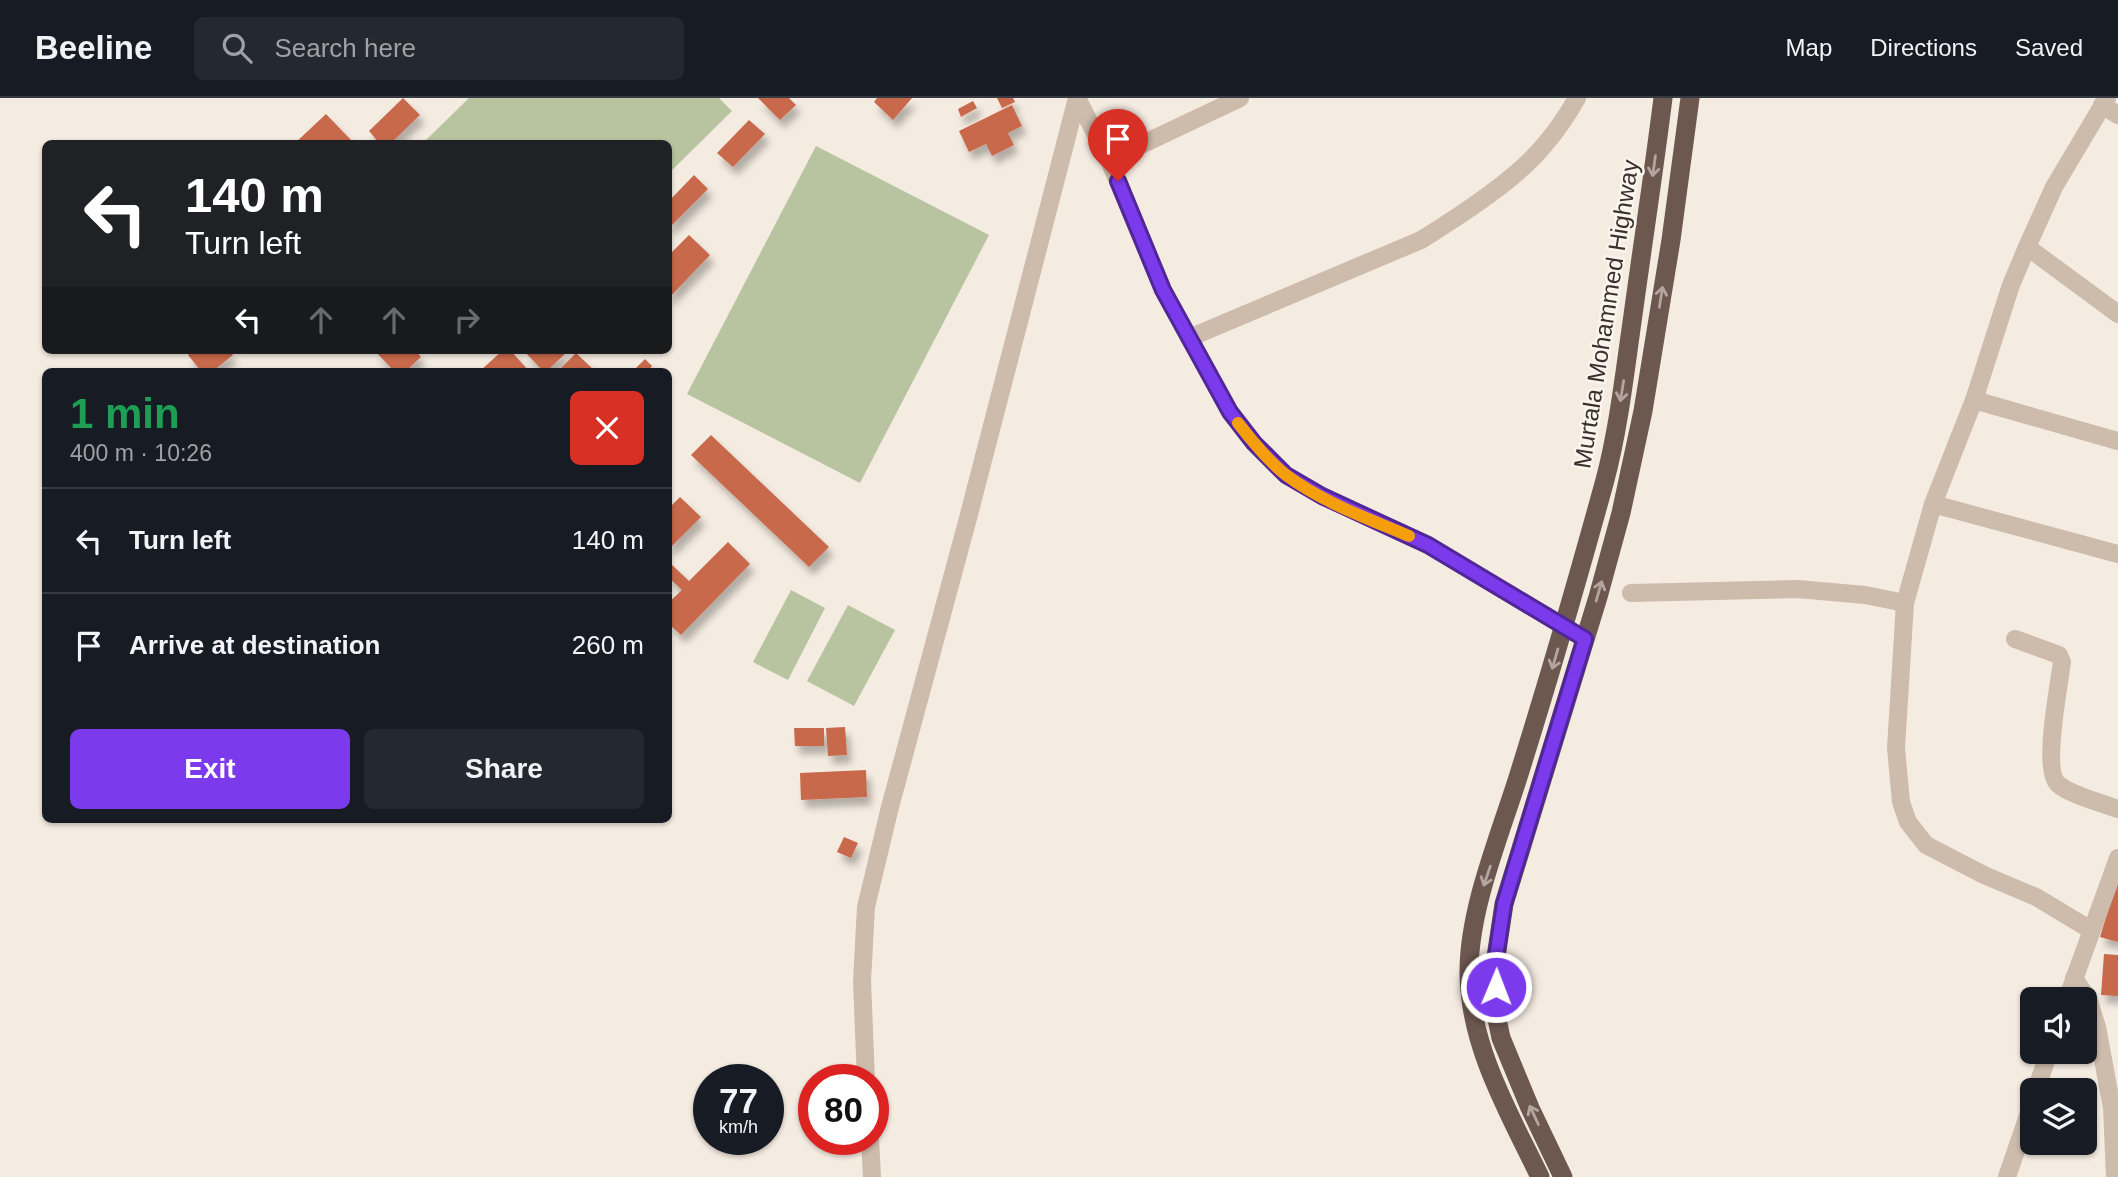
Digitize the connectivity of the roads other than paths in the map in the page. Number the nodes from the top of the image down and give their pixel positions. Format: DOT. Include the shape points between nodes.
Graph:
graph roads {
  1 [pos="1077,98"];
  2 [pos="1240,98"];
  3 [pos="1577,98"];
  4 [pos="1663,98"];
  5 [pos="1690,98"];
  6 [pos="2104,102"];
  7 [pos="2118,115"];
  8 [pos="1109,160"];
  9 [pos="2026,247"];
  10 [pos="2118,314"];
  11 [pos="1189,338"];
  12 [pos="1974,400"];
  13 [pos="2118,441"];
  14 [pos="1933,504"];
  15 [pos="2118,554"];
  16 [pos="1631,593"];
  17 [pos="1905,603"];
  18 [pos="1564,625"];
  19 [pos="1585,639"];
  20 [pos="2015,639"];
  21 [pos="2118,809"];
  22 [pos="2118,858"];
  23 [pos="2091,930"];
  24 [pos="2074,978"];
  25 [pos="2071,987"];
  26 [pos="865,1064"];
  27 [pos="2115,1107"];
  28 [pos="2020,1139"];
  29 [pos="871,1155"];
  30 [pos="872,1177"];
  31 [pos="1540,1177"];
  32 [pos="1563,1177"];
  33 [pos="2007,1177"];
  34 [pos="2115,1177"];
  1 -- 8 [label="street"];
  1 -- 26 [label="street" via="866,906 862,981"];
  2 -- 8 [label="street"];
  3 -- 11 [label="street" via="1545,145 1454,220 1420,240"];
  4 -- 18 [label="highway, Murtala Mohammed Highway, one-way" via="1622,395 1606,476"];
  19 -- 5 [label="highway, Murtala Mohammed Highway, one-way" via="1621,513 1643,411"];
  6 -- 7 [label="street"];
  6 -- 9 [label="street" via="2054,187"];
  8 -- 11 [label="street" via="1163,290"];
  9 -- 10 [label="street"];
  9 -- 12 [label="street"];
  11 -- 18 [label="street" via="1230,412 1286,475 1428,545"];
  12 -- 13 [label="street"];
  12 -- 14 [label="street"];
  14 -- 15 [label="street"];
  14 -- 17 [label="street"];
  16 -- 17 [label="street" via="1798,589 1865,594"];
  17 -- 23 [label="street" via="1896,748 1901,802 1908,822 1937,852 2036,897"];
  18 -- 19 [label="street"];
  18 -- 31 [label="highway, Murtala Mohammed Highway, one-way" via="1482,892 1469,972 1481,1045"];
  32 -- 19 [label="highway, Murtala Mohammed Highway, one-way" via="1501,1038 1496,957 1504,904"];
  20 -- 21 [label="street" via="2059,654 2062,662 2050,759 2053,779 2061,787"];
  22 -- 23 [label="street"];
  23 -- 24 [label="street"];
  24 -- 25 [label="street"];
  24 -- 27 [label="street" via="2094,1013"];
  27 -- 34 [label="street"];
  28 -- 33 [label="street"];
  29 -- 30 [label="street"];
}
